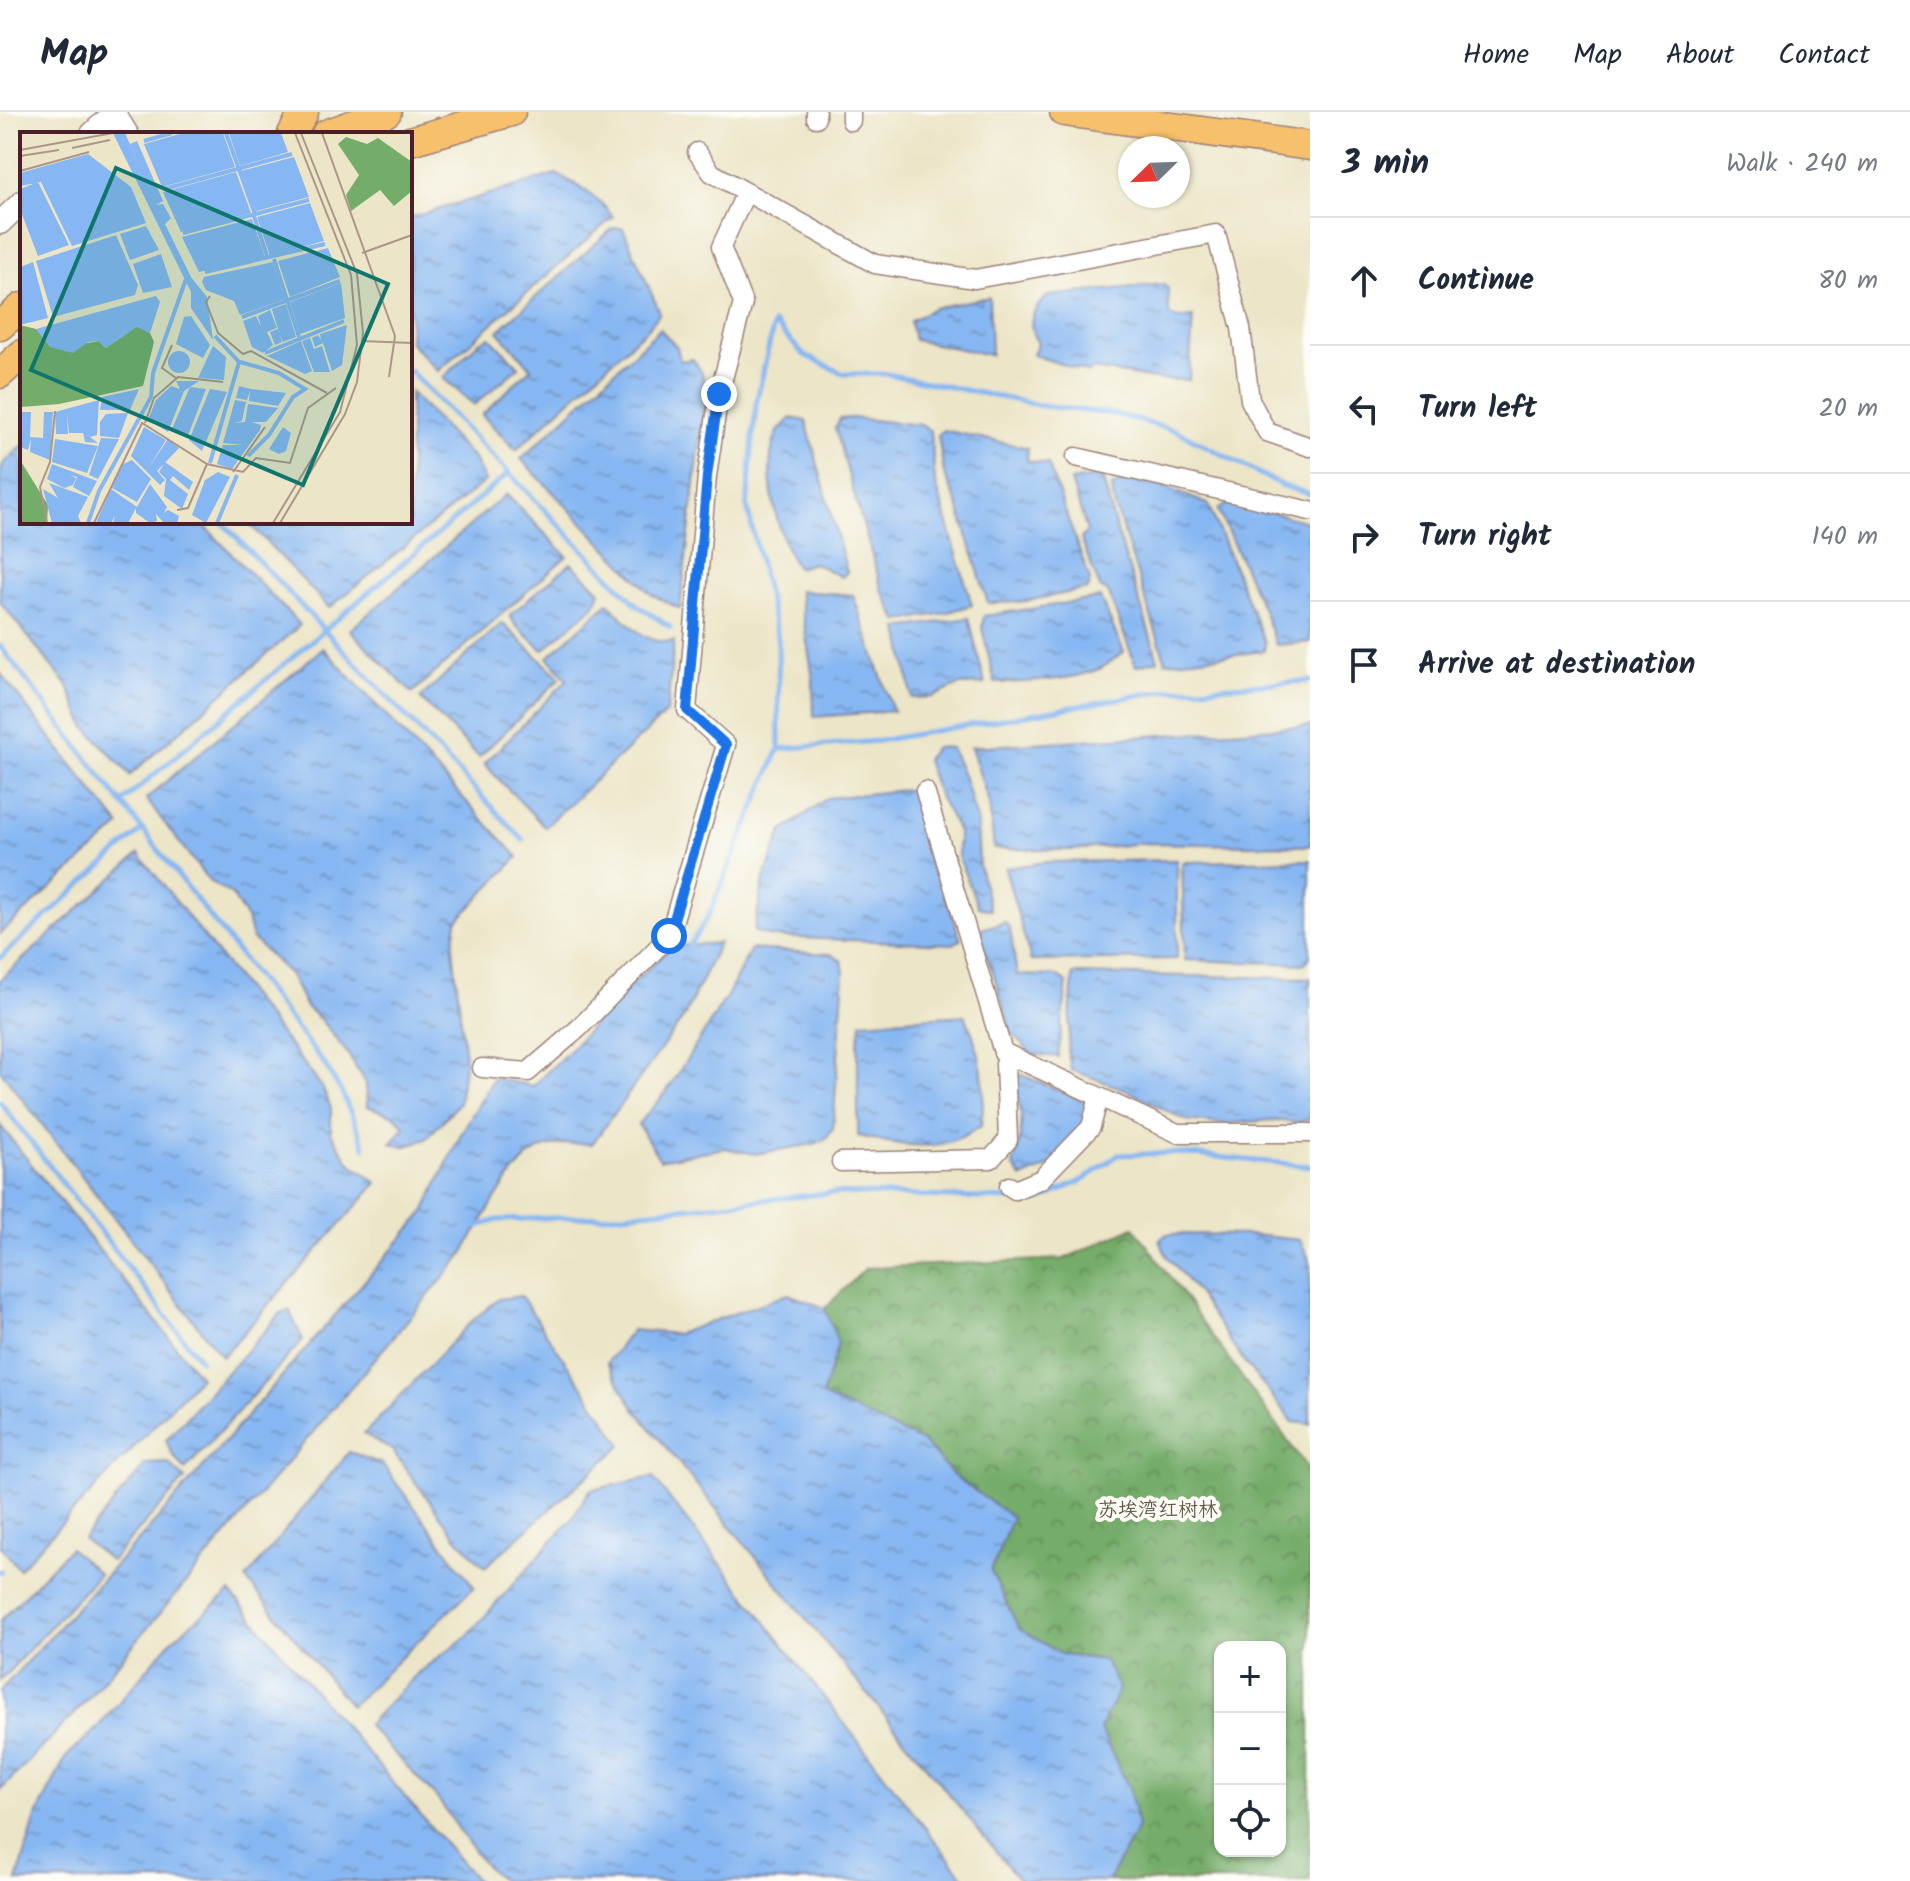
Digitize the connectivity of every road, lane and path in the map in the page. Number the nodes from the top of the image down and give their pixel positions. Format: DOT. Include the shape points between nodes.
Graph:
graph roads {
  1 [pos="115,112"];
  2 [pos="304,112"];
  3 [pos="511,112"];
  4 [pos="1064,112"];
  5 [pos="376,119"];
  6 [pos="326,128"];
  7 [pos="94,132"];
  8 [pos="126,132"];
  9 [pos="293,132"];
  10 [pos="412,140"];
  11 [pos="1310,146"];
  12 [pos="697,152"];
  13 [pos="746,192"];
  14 [pos="20,204"];
  15 [pos="0,223"];
  16 [pos="20,309"];
  17 [pos="0,326"];
  18 [pos="20,356"];
  19 [pos="0,374"];
  20 [pos="1310,447"];
  21 [pos="1076,457"];
  22 [pos="1310,511"];
  23 [pos="925,791"];
  24 [pos="1016,1059"];
  25 [pos="482,1068"];
  26 [pos="1099,1097"];
  27 [pos="1310,1133"];
  28 [pos="841,1162"];
  29 [pos="1009,1186"];
  1 -- 7 [label="street"];
  1 -- 8 [label="street"];
  2 -- 9 [label="main road"];
  3 -- 10 [label="main road"];
  4 -- 11 [label="main road"];
  5 -- 6 [label="main road"];
  12 -- 13 [label="street" via="712,173"];
  13 -- 20 [label="street" via="875,264 975,279 1216,234 1241,328 1250,400 1267,432"];
  13 -- 25 [label="street" via="721,247 743,303 719,394 707,476 687,710 726,745 669,936 528,1072"];
  14 -- 15 [label="street"];
  16 -- 17 [label="main road"];
  18 -- 19 [label="main road"];
  21 -- 22 [label="street"];
  23 -- 24 [label="street" via="1003,1052"];
  24 -- 26 [label="street"];
  24 -- 28 [label="street" via="1005,1064 1008,1140 991,1159"];
  26 -- 27 [label="street" via="1177,1133"];
  26 -- 29 [label="street" via="1091,1127 1041,1179 1015,1190"];
}
